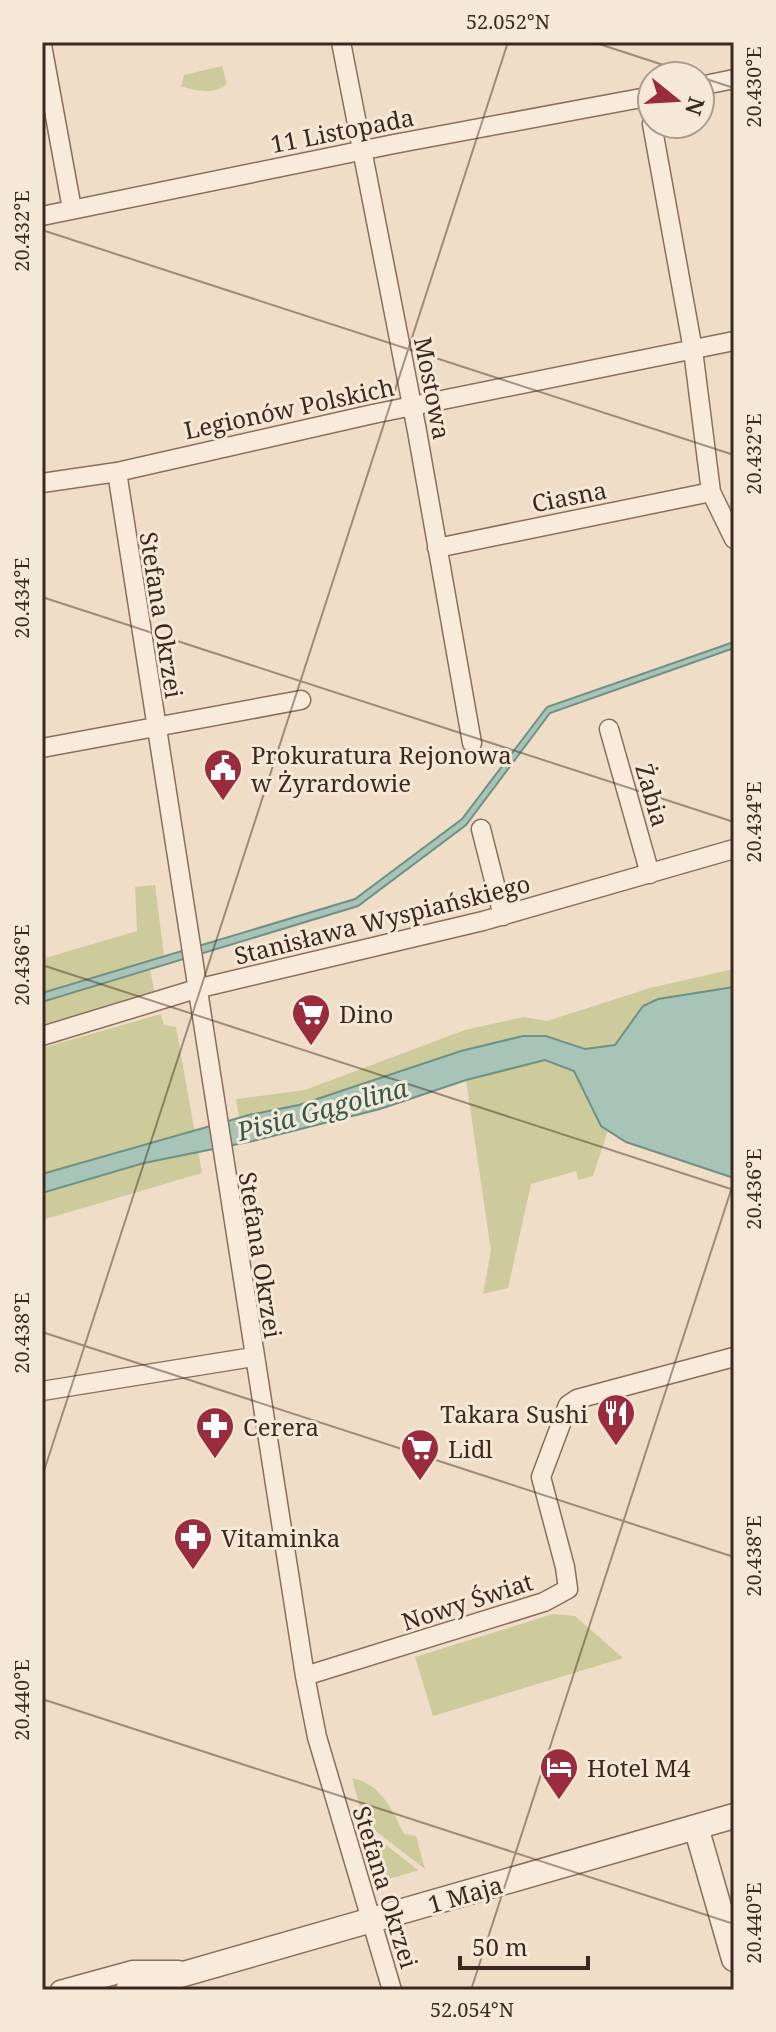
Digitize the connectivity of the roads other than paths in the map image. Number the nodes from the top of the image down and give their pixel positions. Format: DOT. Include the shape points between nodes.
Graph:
graph roads {
  1 [pos="341,42"];
  2 [pos="42,45"];
  3 [pos="636,100"];
  4 [pos="655,140"];
  5 [pos="362,151"];
  6 [pos="72,209"];
  7 [pos="42,216"];
  8 [pos="734,341"];
  9 [pos="693,350"];
  10 [pos="412,406"];
  11 [pos="117,472"];
  12 [pos="42,483"];
  13 [pos="711,492"];
  14 [pos="734,539"];
  15 [pos="437,548"];
  16 [pos="301,700"];
  17 [pos="155,727"];
  18 [pos="609,729"];
  19 [pos="472,743"];
  20 [pos="42,748"];
  21 [pos="481,829"];
  22 [pos="734,849"];
  23 [pos="650,874"];
  24 [pos="503,916"];
  25 [pos="195,980"];
  26 [pos="42,1036"];
  27 [pos="253,1357"];
  28 [pos="734,1357"];
  29 [pos="42,1391"];
  30 [pos="305,1676"];
  31 [pos="734,1816"];
  32 [pos="696,1827"];
  33 [pos="371,1921"];
  34 [pos="734,1959"];
  35 [pos="195,1971"];
  36 [pos="60,1990"];
  37 [pos="128,1990"];
  38 [pos="168,1990"];
  39 [pos="392,1990"];
  1 -- 5 [label="street, Mostowa"];
  2 -- 6 [label="street"];
  3 -- 5 [label="street, 11 Listopada"];
  4 -- 9 [label="street"];
  5 -- 6 [label="street, 11 Listopada"];
  5 -- 10 [label="street, Mostowa"];
  6 -- 7 [label="street, 11 Listopada"];
  8 -- 9 [label="street, Legionów Polskich"];
  9 -- 10 [label="street, Legionów Polskich"];
  9 -- 13 [label="street"];
  10 -- 11 [label="street, Legionów Polskich"];
  10 -- 15 [label="street, Mostowa"];
  11 -- 12 [label="street, Legionów Polskich"];
  11 -- 17 [label="street, Stefana Okrzei"];
  13 -- 14 [label="street"];
  13 -- 15 [label="street, Ciasna"];
  15 -- 19 [label="street, Mostowa"];
  16 -- 17 [label="street"];
  17 -- 20 [label="street"];
  17 -- 25 [label="street, Stefana Okrzei"];
  18 -- 23 [label="street, Żabia"];
  21 -- 24 [label="street"];
  22 -- 23 [label="street, Stanisława Wyspiańskiego"];
  23 -- 24 [label="street, Stanisława Wyspiańskiego"];
  24 -- 25 [label="street, Stanisława Wyspiańskiego"];
  25 -- 26 [label="street, Stanisława Wyspiańskiego"];
  25 -- 27 [label="street, Stefana Okrzei"];
  27 -- 29 [label="street"];
  27 -- 30 [label="street, Stefana Okrzei"];
  28 -- 30 [label="street, Nowy Świat" via="568,1405 541,1477 568,1589 544,1602"];
  30 -- 33 [label="street, Stefana Okrzei" via="317,1737"];
  31 -- 32 [label="street, 1 Maja"];
  32 -- 33 [label="street, 1 Maja"];
  32 -- 34 [label="street"];
  33 -- 35 [label="street, 1 Maja"];
  33 -- 39 [label="street, Stefana Okrzei"];
  35 -- 36 [label="street, 1 Maja" via="133,1970"];
  35 -- 37 [label="street, 1 Maja"];
  35 -- 38 [label="street, 1 Maja"];
}
